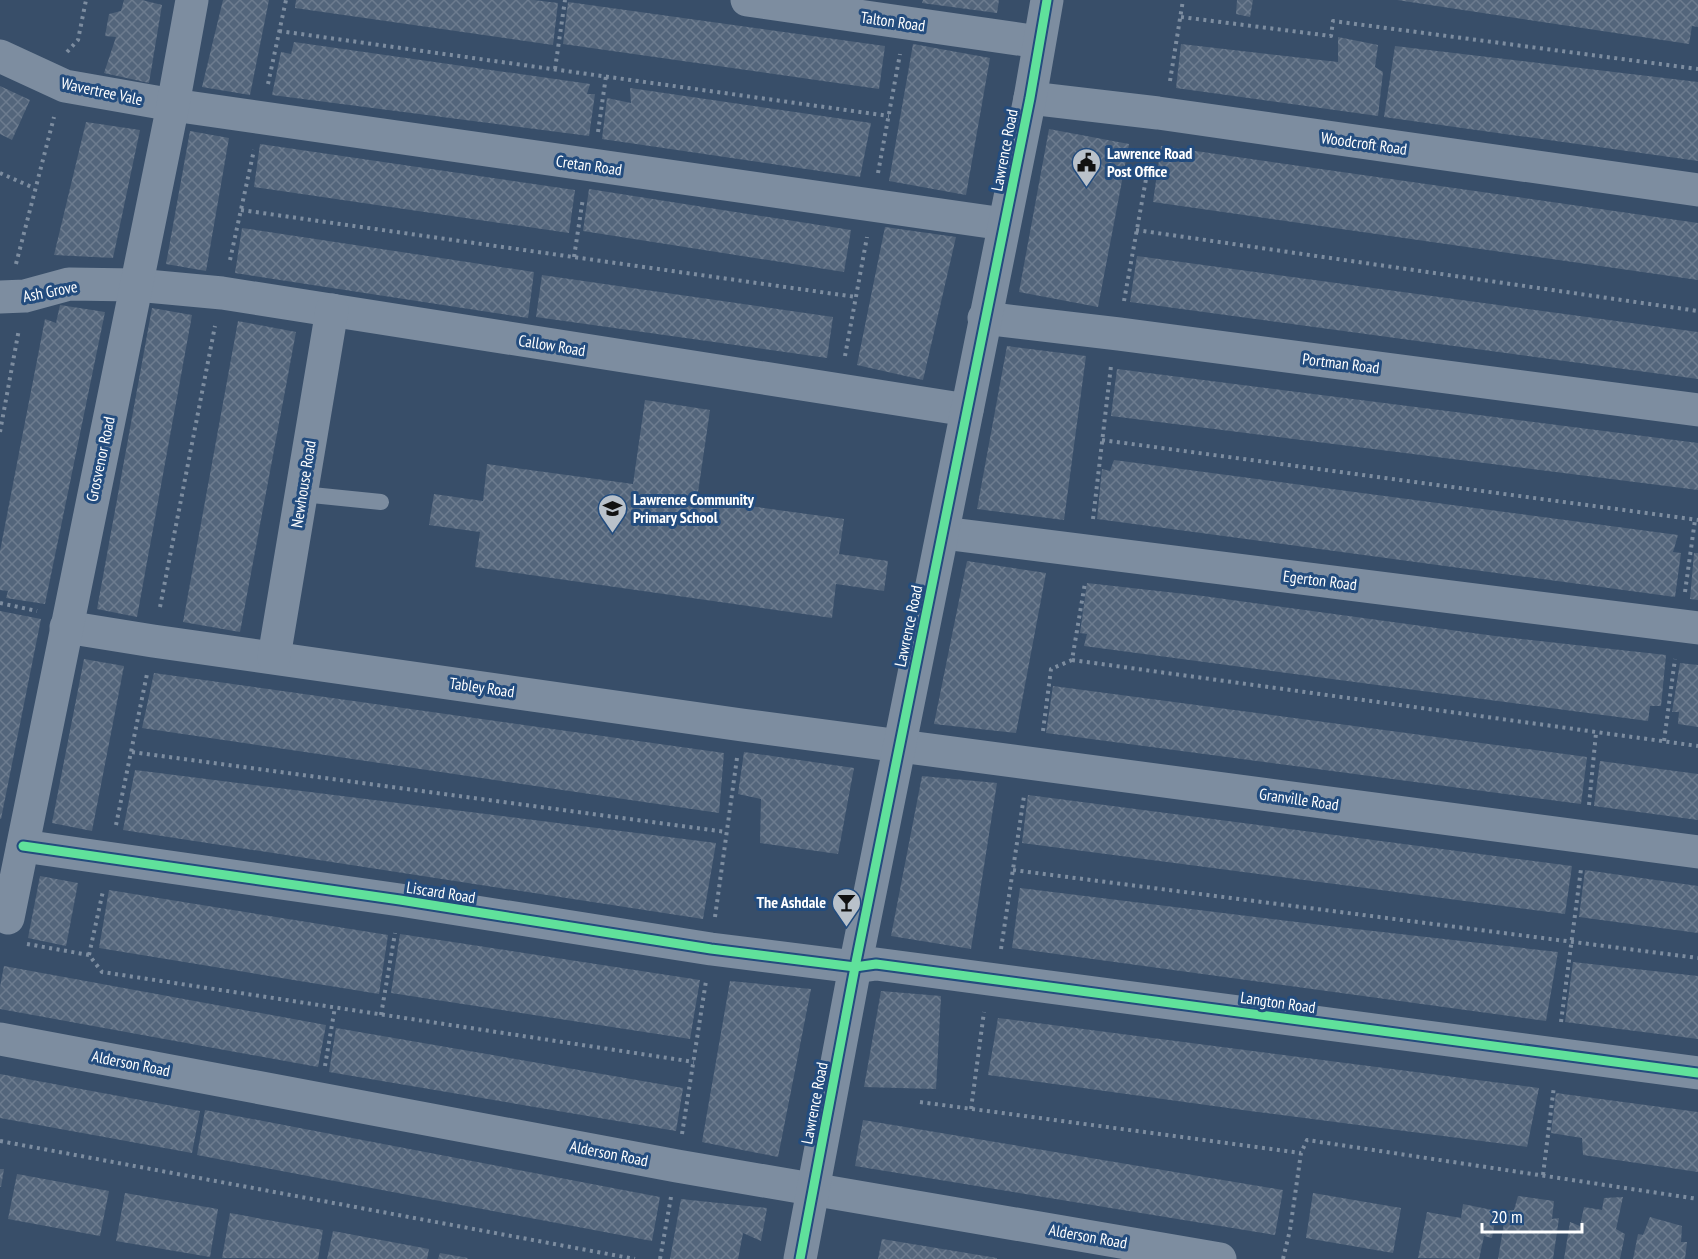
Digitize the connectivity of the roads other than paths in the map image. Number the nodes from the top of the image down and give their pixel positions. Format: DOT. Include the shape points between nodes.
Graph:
graph roads {
  1 [pos="192,0"];
  2 [pos="747,0"];
  3 [pos="1047,0"];
  4 [pos="1039,42"];
  5 [pos="0,56"];
  6 [pos="1030,98"];
  7 [pos="173,105"];
  8 [pos="1698,190"];
  9 [pos="1004,224"];
  10 [pos="136,285"];
  11 [pos="12,297"];
  12 [pos="332,310"];
  13 [pos="984,318"];
  14 [pos="967,410"];
  15 [pos="1698,410"];
  16 [pos="302,494"];
  17 [pos="381,502"];
  18 [pos="943,533"];
  19 [pos="66,627"];
  20 [pos="1698,628"];
  21 [pos="274,657"];
  22 [pos="899,746"];
  23 [pos="23,846"];
  24 [pos="1698,852"];
  25 [pos="16,931"];
  26 [pos="855,968"];
  27 [pos="0,1039"];
  28 [pos="1698,1073"];
  29 [pos="813,1189"];
  30 [pos="800,1259"];
  31 [pos="1220,1259"];
  1 -- 7 [label="street, Grosvenor Road"];
  2 -- 4 [label="street, Talton Road"];
  3 -- 4 [label="street, Lawrence Road"];
  4 -- 6 [label="street, Lawrence Road"];
  5 -- 7 [label="street, Wavertree Vale" via="55,82"];
  6 -- 8 [label="street, Woodcroft Road"];
  6 -- 9 [label="street, Lawrence Road"];
  7 -- 9 [label="street, Cretan Road"];
  7 -- 10 [label="street, Grosvenor Road"];
  9 -- 13 [label="street, Lawrence Road"];
  10 -- 11 [label="street, Ash Grove" via="69,284"];
  10 -- 12 [label="street, Callow Road"];
  10 -- 19 [label="street, Grosvenor Road"];
  12 -- 14 [label="street, Callow Road"];
  12 -- 16 [label="street, Newhouse Road"];
  13 -- 14 [label="street, Lawrence Road"];
  13 -- 15 [label="street, Portman Road"];
  14 -- 18 [label="street, Lawrence Road"];
  16 -- 17 [label="lane"];
  16 -- 21 [label="street, Newhouse Road"];
  18 -- 20 [label="street, Egerton Road"];
  18 -- 22 [label="street, Lawrence Road"];
  19 -- 21 [label="street, Tabley Road"];
  19 -- 23 [label="street, Grosvenor Road"];
  21 -- 22 [label="street, Tabley Road"];
  22 -- 24 [label="street, Granville Road"];
  22 -- 26 [label="street, Lawrence Road"];
  23 -- 25 [label="street, Grosvenor Road"];
  23 -- 26 [label="street, Liscard Road"];
  26 -- 28 [label="street, Langton Road" via="876,964"];
  26 -- 29 [label="street, Lawrence Road"];
  27 -- 29 [label="street, Alderson Road"];
  29 -- 30 [label="street, Lawrence Road"];
  29 -- 31 [label="street, Alderson Road"];
}
